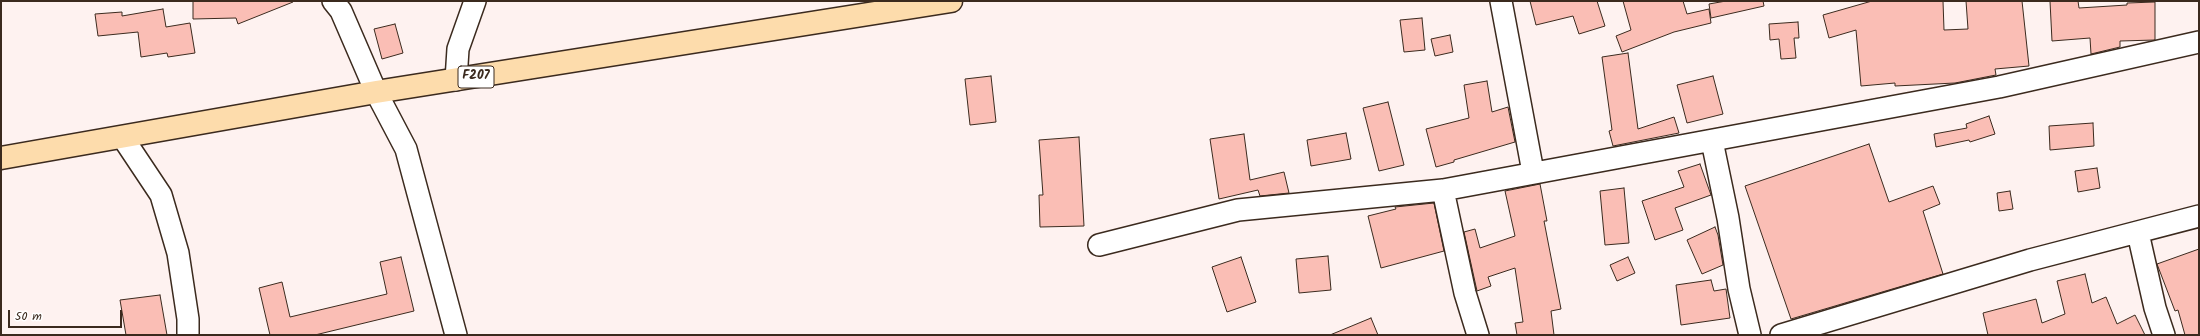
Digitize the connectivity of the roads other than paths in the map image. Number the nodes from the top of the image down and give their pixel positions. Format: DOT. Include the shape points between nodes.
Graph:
graph roads {
  1 [pos="333,1"];
  2 [pos="475,1"];
  3 [pos="952,1"];
  4 [pos="1501,1"];
  5 [pos="2199,42"];
  6 [pos="456,80"];
  7 [pos="376,92"];
  8 [pos="123,138"];
  9 [pos="1712,141"];
  10 [pos="1,158"];
  11 [pos="1533,172"];
  12 [pos="1443,190"];
  13 [pos="2199,216"];
  14 [pos="2138,233"];
  15 [pos="1099,245"];
  16 [pos="188,335"];
  17 [pos="456,335"];
  18 [pos="1478,335"];
  19 [pos="1750,335"];
  20 [pos="1780,335"];
  21 [pos="2164,335"];
  1 -- 7 [label="street" via="341,11"];
  2 -- 6 [label="street" via="458,49"];
  3 -- 6 [label="main road, F207"];
  4 -- 11 [label="street"];
  5 -- 9 [label="street" via="1999,87"];
  6 -- 7 [label="main road, F207"];
  7 -- 8 [label="main road, F207"];
  7 -- 17 [label="street" via="406,149"];
  8 -- 10 [label="main road, F207"];
  8 -- 16 [label="street" via="160,195 178,253"];
  9 -- 11 [label="street"];
  9 -- 19 [label="street"];
  11 -- 12 [label="street"];
  12 -- 15 [label="street" via="1238,210"];
  12 -- 18 [label="street" via="1465,293"];
  13 -- 14 [label="street"];
  14 -- 20 [label="street" via="2030,260"];
  14 -- 21 [label="street" via="2155,308"];
}
